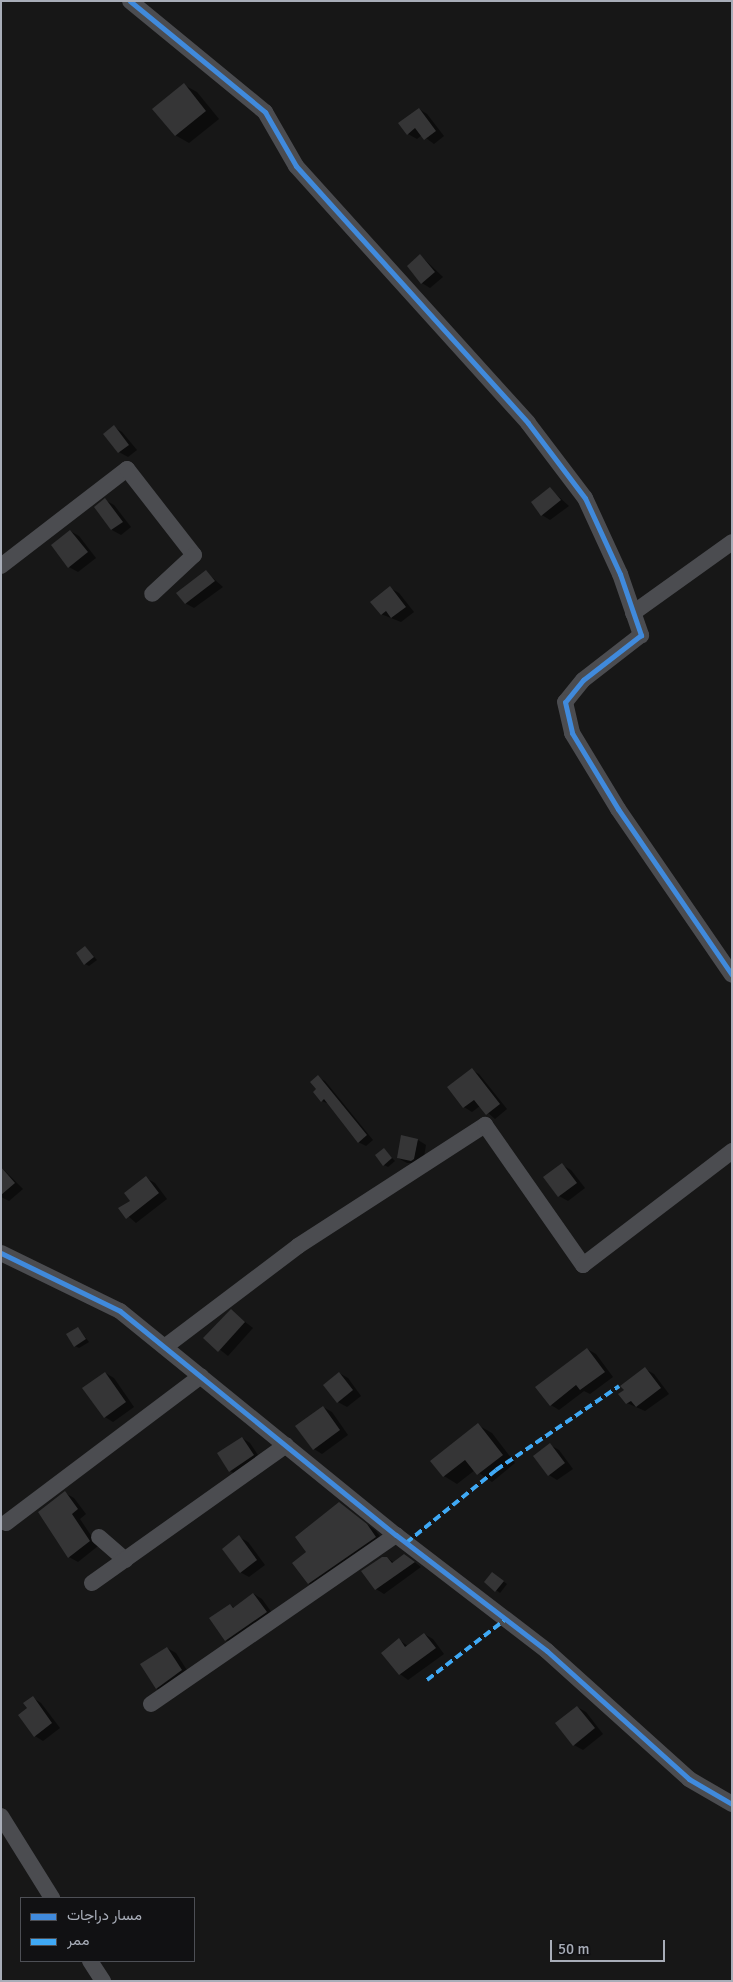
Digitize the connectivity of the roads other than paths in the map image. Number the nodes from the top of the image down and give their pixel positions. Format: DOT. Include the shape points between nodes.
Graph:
graph roads {
  1 [pos="130,1"];
  2 [pos="732,542"];
  3 [pos="1,566"];
  4 [pos="152,594"];
  5 [pos="634,613"];
  6 [pos="732,975"];
  7 [pos="732,1151"];
  8 [pos="1,1253"];
  9 [pos="166,1346"];
  10 [pos="201,1376"];
  11 [pos="286,1445"];
  12 [pos="6,1523"];
  13 [pos="396,1535"];
  14 [pos="99,1536"];
  15 [pos="125,1560"];
  16 [pos="92,1583"];
  17 [pos="151,1704"];
  18 [pos="732,1804"];
  19 [pos="1,1816"];
  20 [pos="51,1897"];
  21 [pos="91,1962"];
  22 [pos="103,1981"];
  1 -- 5 [label="street" via="265,112 296,166 528,423 585,498"];
  2 -- 5 [label="street"];
  3 -- 4 [label="street" via="127,470 194,555"];
  5 -- 6 [label="street" via="641,635 583,680 566,702 572,733 618,809"];
  7 -- 9 [label="street" via="583,1265 485,1125 298,1246"];
  8 -- 9 [label="street" via="120,1312"];
  9 -- 10 [label="street"];
  10 -- 11 [label="street"];
  10 -- 12 [label="street"];
  11 -- 13 [label="street"];
  11 -- 15 [label="street"];
  13 -- 17 [label="street"];
  13 -- 18 [label="street" via="546,1651 689,1779"];
  14 -- 15 [label="street"];
  15 -- 16 [label="street"];
  19 -- 20 [label="street"];
  21 -- 22 [label="street"];
}
